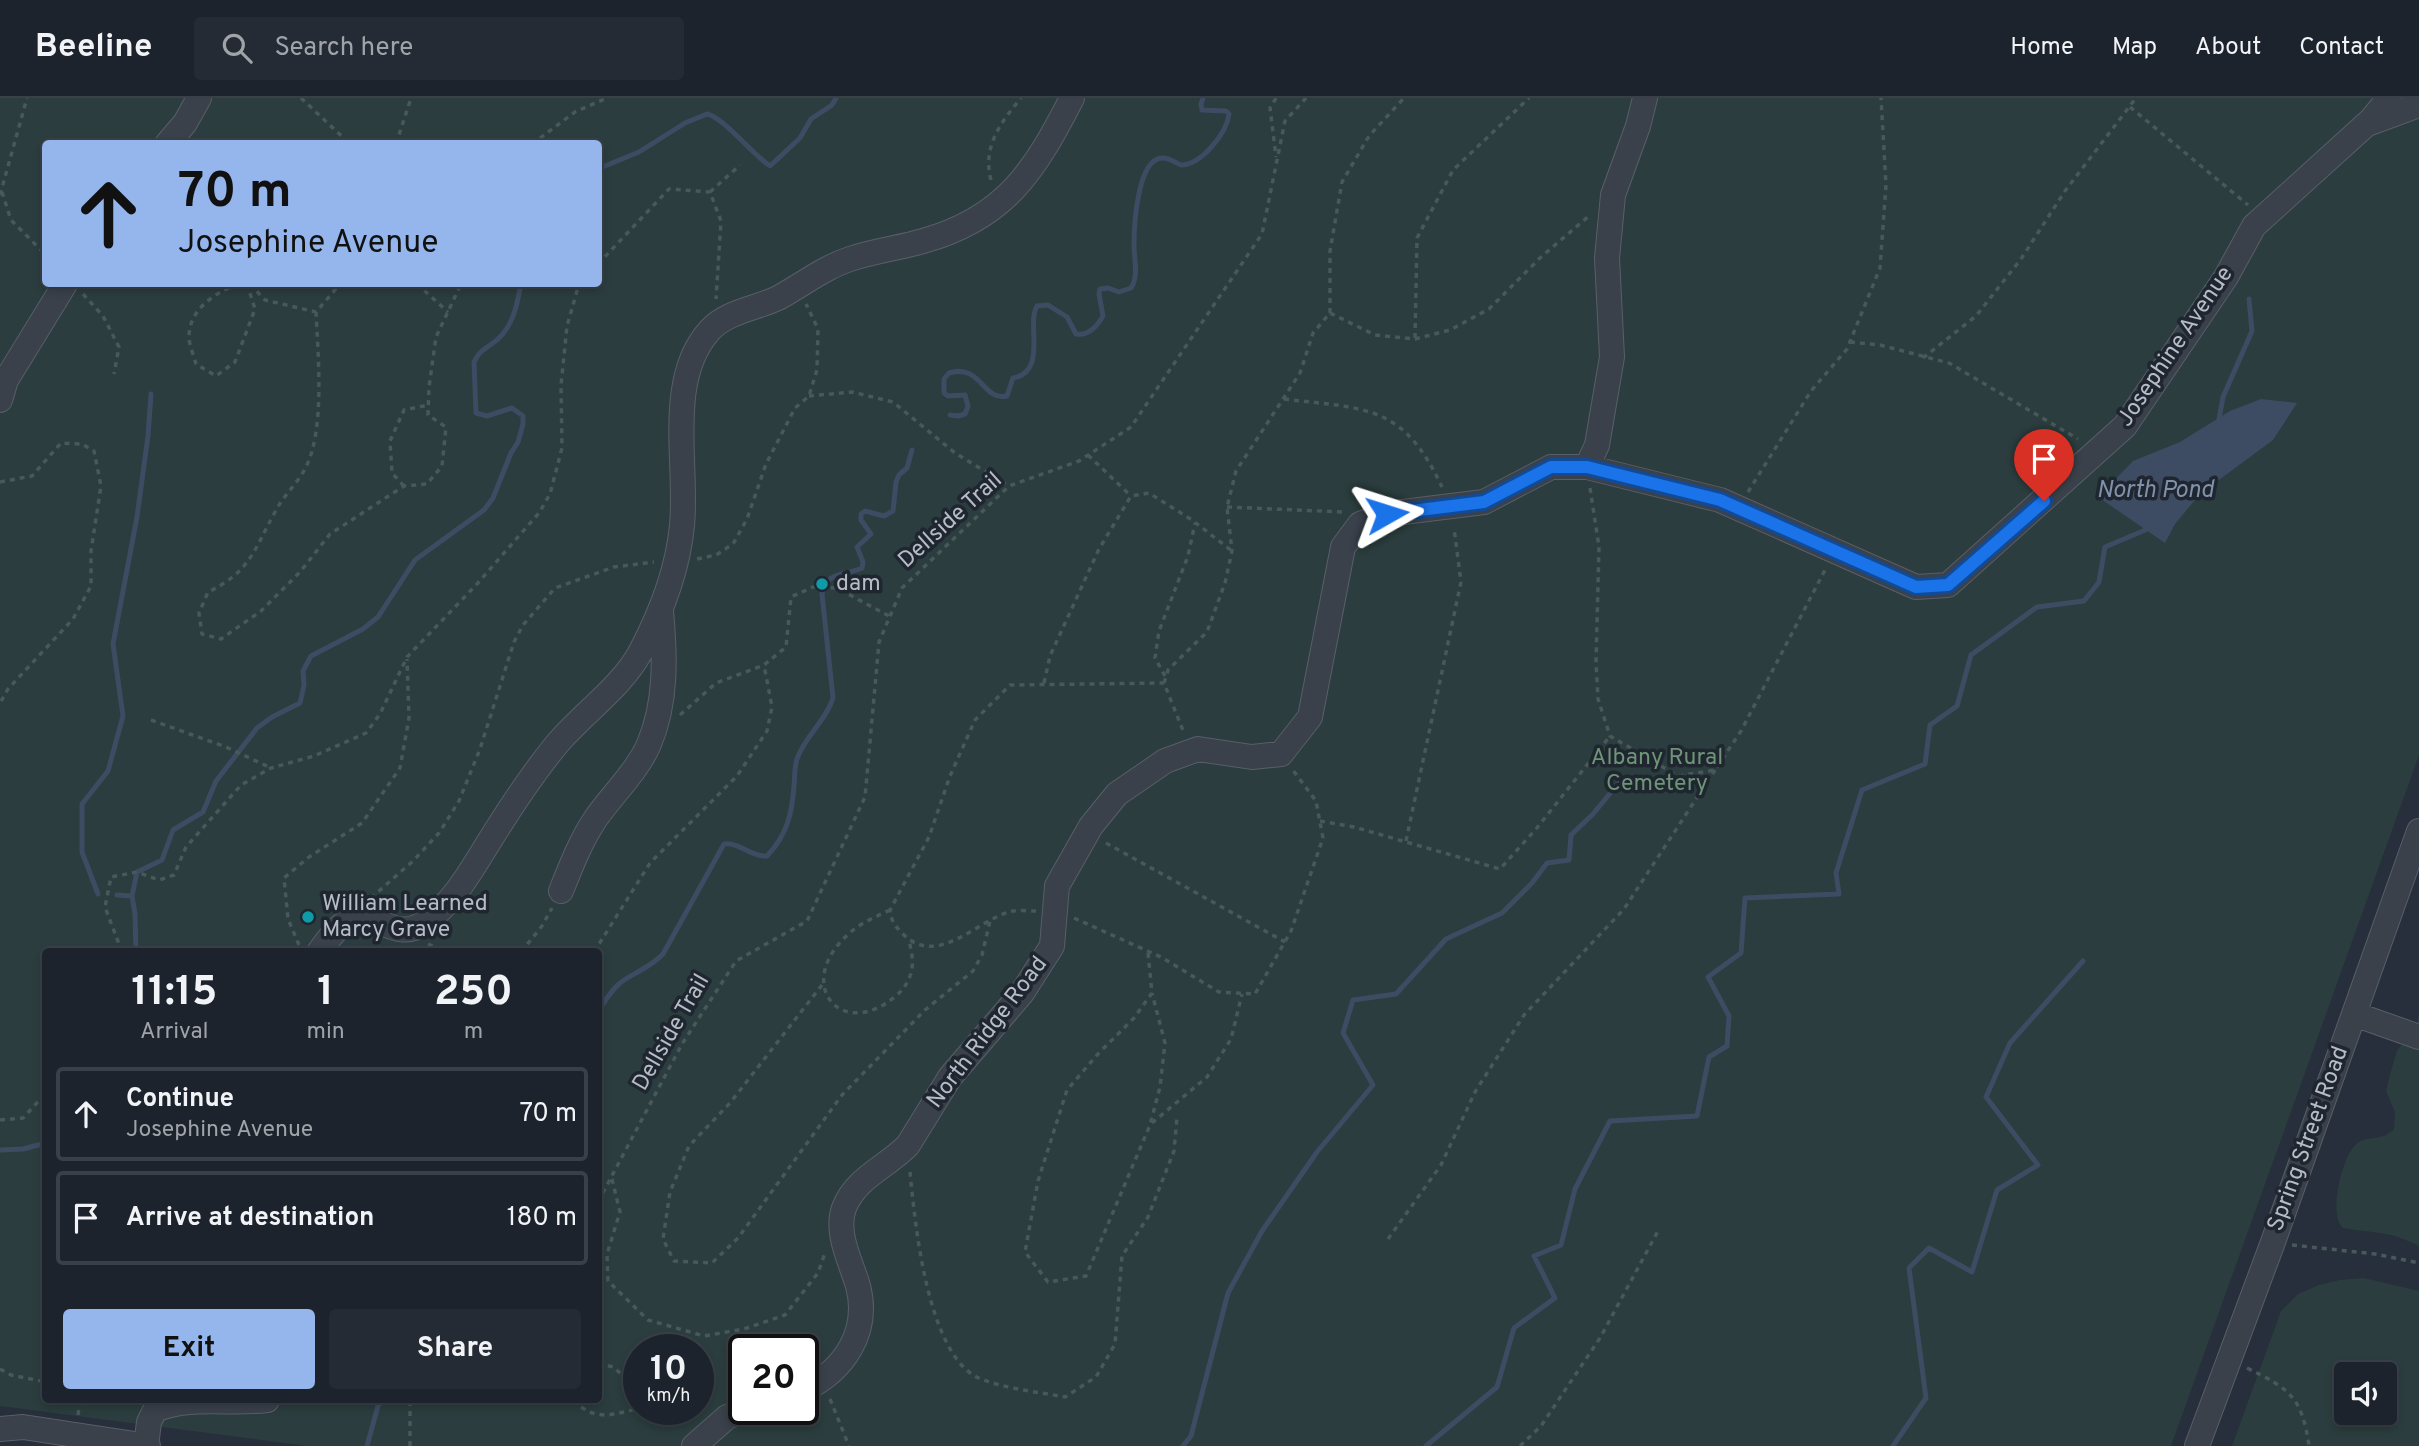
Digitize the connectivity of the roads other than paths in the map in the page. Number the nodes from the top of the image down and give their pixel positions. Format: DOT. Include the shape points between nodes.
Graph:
graph roads {
  1 [pos="198,98"];
  2 [pos="1072,98"];
  3 [pos="1645,98"];
  4 [pos="2389,98"];
  5 [pos="2419,105"];
  6 [pos="2365,125"];
  7 [pos="170,140"];
  8 [pos="73,288"];
  9 [pos="0,400"];
  10 [pos="1587,467"];
  11 [pos="661,610"];
  12 [pos="2419,831"];
  13 [pos="561,891"];
  14 [pos="322,948"];
  15 [pos="2354,1014"];
  16 [pos="2419,1037"];
  17 [pos="819,1381"];
  18 [pos="171,1403"];
  19 [pos="171,1403"];
  20 [pos="244,1403"];
  21 [pos="728,1417"];
  22 [pos="0,1429"];
  23 [pos="147,1446"];
  24 [pos="694,1446"];
  25 [pos="2197,1446"];
  1 -- 7 [label="street"];
  2 -- 11 [label="street" via="1035,164 1000,202 944,234 847,260 780,297 722,319 699,344 685,388 681,422 682,524 677,560"];
  3 -- 10 [label="street" via="1613,195 1607,258 1612,357 1597,445"];
  4 -- 6 [label="street, Josephine Avenue"];
  5 -- 6 [label="street, Josephine Avenue"];
  6 -- 10 [label="street, Josephine Avenue" via="2254,226 2226,277 2125,426 1948,585 1916,587 1720,500"];
  8 -- 9 [label="street" via="6,380"];
  10 -- 17 [label="street, North Ridge Road" via="1551,467 1484,502 1387,514 1360,524 1343,547 1310,717 1281,754 1252,757 1198,749 1165,761 1117,794 1087,832 1056,886 1052,946 1022,993 950,1077 908,1145 853,1191 842,1226 859,1290 859,1326 839,1366"];
  11 -- 13 [label="street" via="665,660 652,736 585,836"];
  11 -- 14 [label="street" via="639,655 558,743 445,905 423,924 405,931 364,919 351,920"];
  12 -- 15 [label="street, Spring Street Road"];
  15 -- 16 [label="street"];
  15 -- 25 [label="street, Spring Street Road"];
  18 -- 20 [label="street"];
  19 -- 23 [label="street" via="155,1410"];
  21 -- 24 [label="street"];
  22 -- 23 [label="street" via="23,1427"];
}
